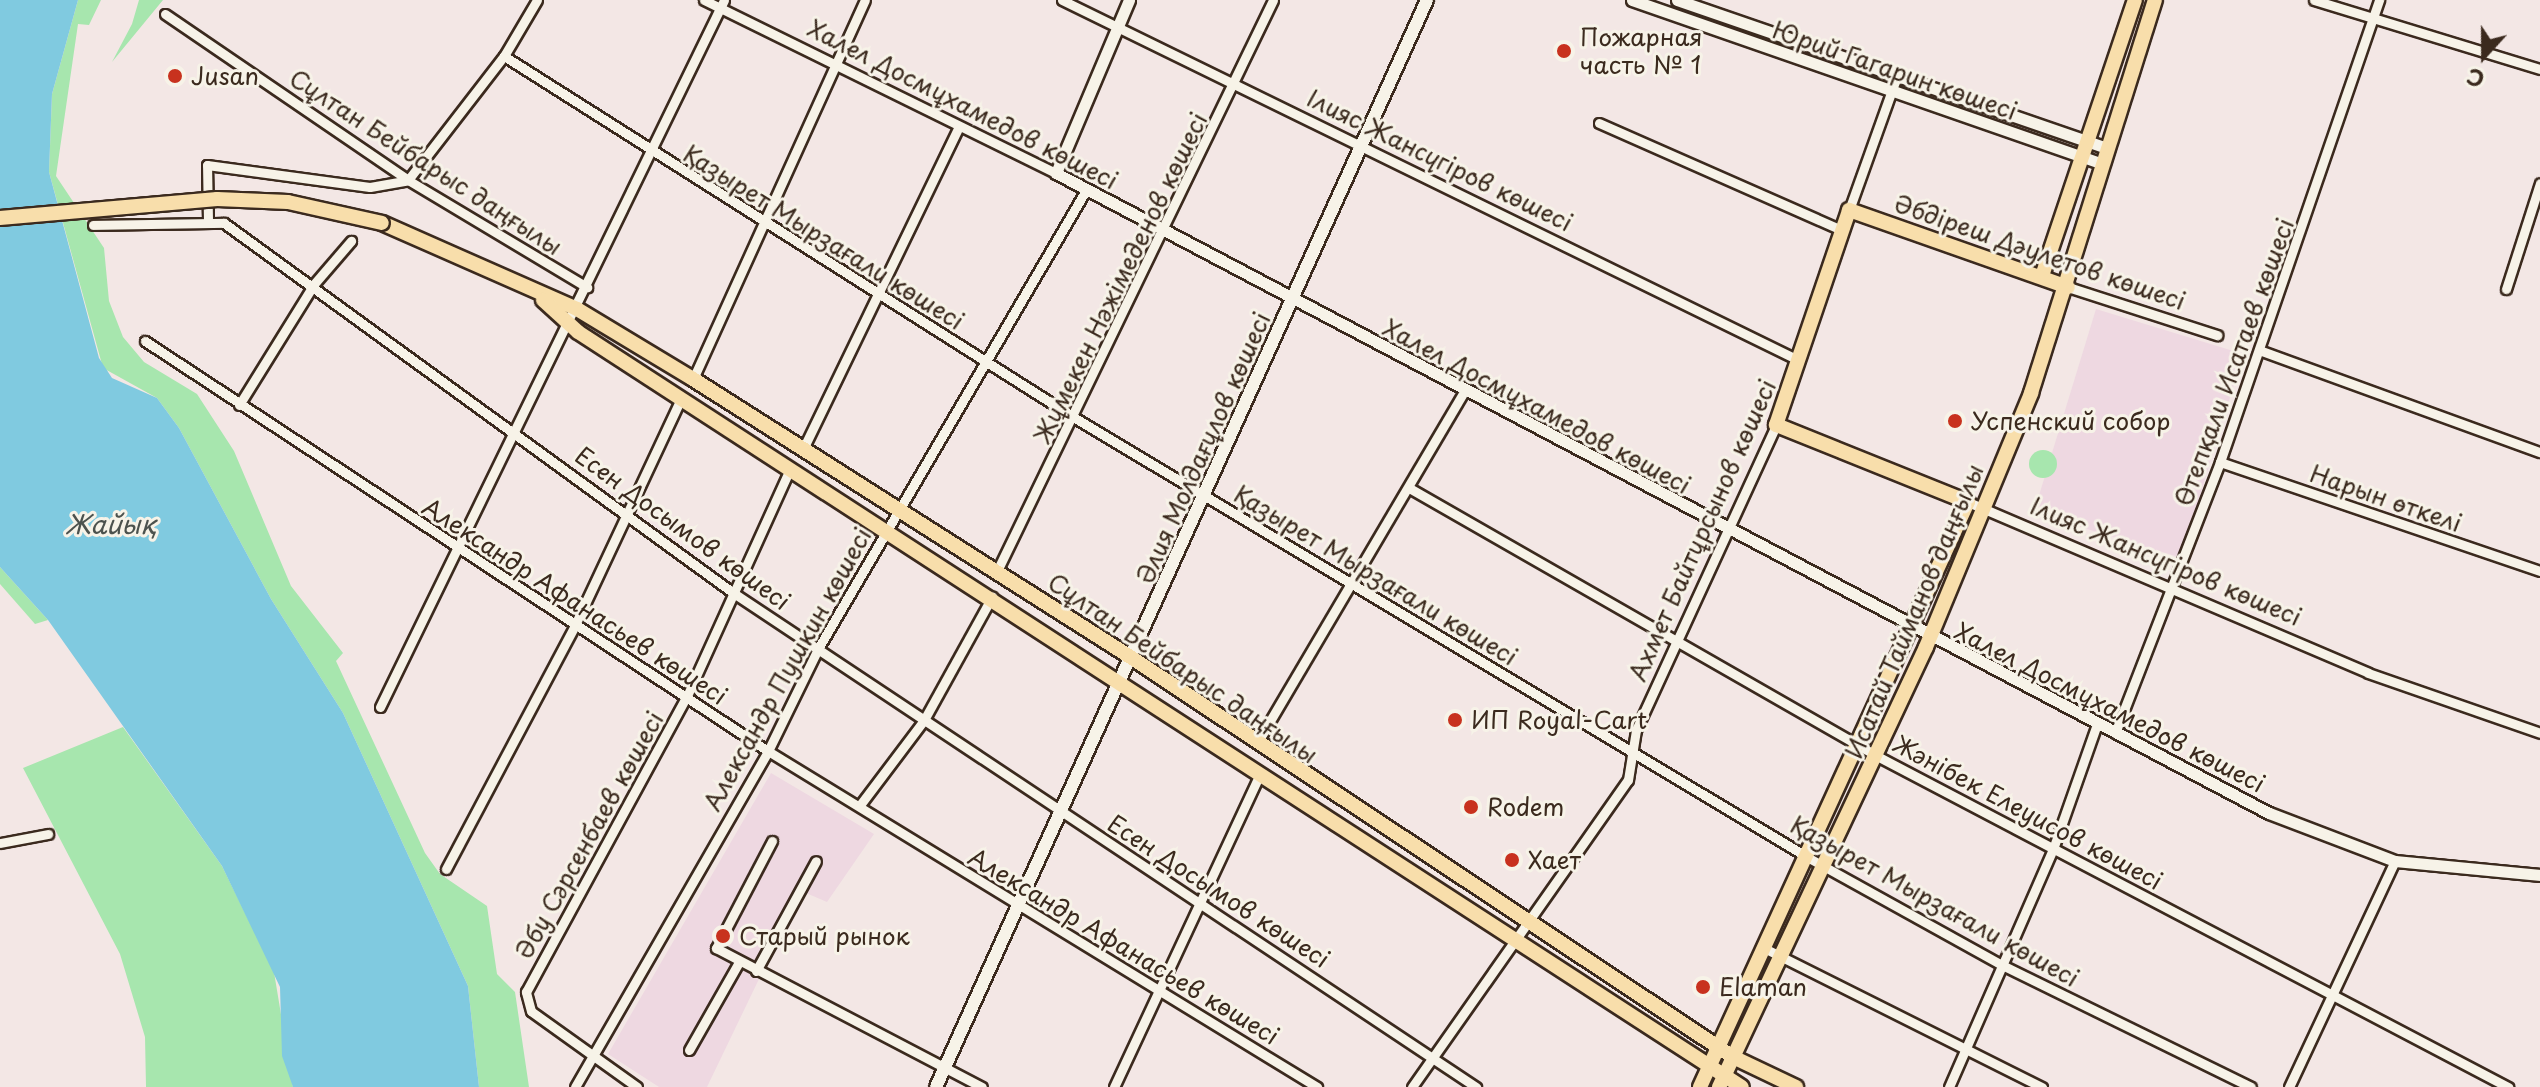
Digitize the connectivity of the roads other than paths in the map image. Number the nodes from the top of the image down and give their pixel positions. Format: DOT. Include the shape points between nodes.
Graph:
graph roads {
  1 [pos="537,0"];
  2 [pos="704,0"];
  3 [pos="865,0"];
  4 [pos="1062,0"];
  5 [pos="1129,0"];
  6 [pos="1273,0"];
  7 [pos="1427,0"];
  8 [pos="1632,0"];
  9 [pos="1677,0"];
  10 [pos="2135,0"];
  11 [pos="2155,0"];
  12 [pos="2314,0"];
  13 [pos="2379,0"];
  14 [pos="722,4"];
  15 [pos="165,14"];
  16 [pos="2373,17"];
  17 [pos="1119,27"];
  18 [pos="504,56"];
  19 [pos="836,64"];
  20 [pos="2540,69"];
  21 [pos="1896,79"];
  22 [pos="1237,85"];
  23 [pos="1890,93"];
  24 [pos="1599,123"];
  25 [pos="959,126"];
  26 [pos="2089,142"];
  27 [pos="2105,147"];
  28 [pos="1363,148"];
  29 [pos="650,150"];
  30 [pos="2083,157"];
  31 [pos="2100,163"];
  32 [pos="1056,173"];
  33 [pos="408,180"];
  34 [pos="2540,183"];
  35 [pos="1086,190"];
  36 [pos="1849,210"];
  37 [pos="0,218"];
  38 [pos="208,220"];
  39 [pos="763,222"];
  40 [pos="93,225"];
  41 [pos="1842,230"];
  42 [pos="1165,231"];
  43 [pos="351,241"];
  44 [pos="2042,276"];
  45 [pos="314,284"];
  46 [pos="587,287"];
  47 [pos="2068,287"];
  48 [pos="2506,289"];
  49 [pos="877,295"];
  50 [pos="540,297"];
  51 [pos="1294,302"];
  52 [pos="577,309"];
  53 [pos="569,325"];
  54 [pos="2217,335"];
  55 [pos="145,341"];
  56 [pos="2259,350"];
  57 [pos="1798,360"];
  58 [pos="986,363"];
  59 [pos="693,379"];
  60 [pos="1464,392"];
  61 [pos="681,399"];
  62 [pos="239,405"];
  63 [pos="1075,418"];
  64 [pos="1776,425"];
  65 [pos="515,429"];
  66 [pos="804,447"];
  67 [pos="2540,452"];
  68 [pos="2220,462"];
  69 [pos="790,469"];
  70 [pos="1411,489"];
  71 [pos="1206,495"];
  72 [pos="1968,502"];
  73 [pos="1983,507"];
  74 [pos="903,509"];
  75 [pos="624,513"];
  76 [pos="887,532"];
  77 [pos="1729,533"];
  78 [pos="457,550"];
  79 [pos="997,571"];
  80 [pos="2540,571"];
  81 [pos="1352,585"];
  82 [pos="2174,589"];
  83 [pos="732,592"];
  84 [pos="992,597"];
  85 [pos="574,627"];
  86 [pos="1911,631"];
  87 [pos="1929,640"];
  88 [pos="1679,644"];
  89 [pos="819,647"];
  90 [pos="1132,658"];
  91 [pos="1122,680"];
  92 [pos="687,696"];
  93 [pos="380,707"];
  94 [pos="924,720"];
  95 [pos="2097,724"];
  96 [pos="2115,733"];
  97 [pos="2540,733"];
  98 [pos="1257,743"];
  99 [pos="1860,746"];
  100 [pos="768,751"];
  101 [pos="1635,753"];
  102 [pos="1877,756"];
  103 [pos="1259,776"];
  104 [pos="860,805"];
  105 [pos="1065,813"];
  106 [pos="48,834"];
  107 [pos="1397,837"];
  108 [pos="772,841"];
  109 [pos="0,843"];
  110 [pos="2053,849"];
  111 [pos="1384,857"];
  112 [pos="1809,858"];
  113 [pos="816,861"];
  114 [pos="2395,861"];
  115 [pos="1825,866"];
  116 [pos="446,869"];
  117 [pos="2540,875"];
  118 [pos="1200,903"];
  119 [pos="1020,908"];
  120 [pos="1526,923"];
  121 [pos="1513,941"];
  122 [pos="1764,948"];
  123 [pos="1782,956"];
  124 [pos="739,962"];
  125 [pos="2002,965"];
  126 [pos="756,971"];
  127 [pos="1158,992"];
  128 [pos="2334,996"];
  129 [pos="1718,1047"];
  130 [pos="1965,1048"];
  131 [pos="689,1050"];
  132 [pos="593,1056"];
  133 [pos="1432,1056"];
  134 [pos="1733,1057"];
  135 [pos="945,1068"];
  136 [pos="1708,1069"];
  137 [pos="1721,1082"];
  138 [pos="575,1087"];
  139 [pos="637,1087"];
  140 [pos="936,1087"];
  141 [pos="982,1087"];
  142 [pos="1114,1087"];
  143 [pos="1317,1087"];
  144 [pos="1412,1087"];
  145 [pos="1476,1087"];
  146 [pos="1700,1087"];
  147 [pos="1742,1087"];
  148 [pos="1796,1087"];
  149 [pos="1949,1087"];
  150 [pos="2042,1087"];
  151 [pos="2251,1087"];
  152 [pos="2289,1087"];
  153 [pos="2508,1087"];
  1 -- 18 [label="street"];
  2 -- 14 [label="street, Халел Досмұхамедов көшесі"];
  3 -- 19 [label="street"];
  4 -- 17 [label="street, Ілияс Жансүгіров көшесі"];
  5 -- 17 [label="street"];
  6 -- 22 [label="street, Жұмекен Нәжімеденов көшесі"];
  7 -- 28 [label="main road, Әлия Молдағұлов көшесі"];
  8 -- 23 [label="street, Юрий Гагарин көшесі"];
  9 -- 21 [label="street, Юрий Гагарин көшесі"];
  10 -- 26 [label="main road"];
  11 -- 27 [label="main road, Исатай Тайманов даңғылы"];
  12 -- 16 [label="street"];
  13 -- 16 [label="street, Өтепқали Исатаев көшесі"];
  14 -- 19 [label="street, Халел Досмұхамедов көшесі"];
  14 -- 29 [label="street"];
  15 -- 33 [label="street, Сұлтан Бейбарыс даңғылы"];
  16 -- 20 [label="street"];
  16 -- 56 [label="street, Өтепқали Исатаев көшесі"];
  17 -- 22 [label="street, Ілияс Жансүгіров көшесі"];
  17 -- 32 [label="street"];
  18 -- 29 [label="street, Қазырет Мырзағали көшесі"];
  18 -- 33 [label="street"];
  19 -- 25 [label="street, Халел Досмұхамедов көшесі"];
  19 -- 39 [label="street"];
  21 -- 23 [label="street, Ахмет Байтұрсынов көшесі"];
  21 -- 26 [label="street, Юрий Гагарин көшесі"];
  22 -- 28 [label="street, Ілияс Жансүгіров көшесі"];
  22 -- 42 [label="street, Жұмекен Нәжімеденов көшесі"];
  23 -- 30 [label="street, Юрий Гагарин көшесі"];
  23 -- 36 [label="street, Ахмет Байтұрсынов көшесі"];
  24 -- 41 [label="street"];
  25 -- 32 [label="street, Халел Досмұхамедов көшесі"];
  25 -- 49 [label="street"];
  26 -- 27 [label="street, Юрий Гагарин көшесі"];
  26 -- 30 [label="main road"];
  27 -- 31 [label="main road, Исатай Тайманов даңғылы"];
  28 -- 51 [label="main road, Әлия Молдағұлов көшесі"];
  28 -- 57 [label="street, Ілияс Жансүгіров көшесі"];
  29 -- 39 [label="street, Қазырет Мырзағали көшесі"];
  29 -- 46 [label="street"];
  30 -- 31 [label="street, Юрий Гагарин көшесі"];
  30 -- 44 [label="main road"];
  31 -- 47 [label="main road, Исатай Тайманов даңғылы"];
  32 -- 35 [label="street, Халел Досмұхамедов көшесі"];
  33 -- 38 [label="street" via="370,187 207,165"];
  33 -- 46 [label="street, Сұлтан Бейбарыс даңғылы"];
  34 -- 48 [label="street"];
  35 -- 42 [label="street, Халел Досмұхамедов көшесі"];
  35 -- 58 [label="street, Александр Пушкин көшесі"];
  36 -- 41 [label="main road, Ахмет Байтұрсынов көшесі"];
  36 -- 44 [label="main road, Әбдіреш Дәулетов көшесі"];
  37 -- 50 [label="main road, Сұлтан Бейбарыс даңғылы, bridge" via="217,199 288,202 382,223"];
  38 -- 40 [label="street, Есен Досымов көшесі"];
  38 -- 45 [label="street, Есен Досымов көшесі" via="224,223"];
  39 -- 49 [label="street, Қазырет Мырзағали көшесі"];
  39 -- 59 [label="street"];
  41 -- 57 [label="main road, Ахмет Байтұрсынов көшесі"];
  42 -- 51 [label="street, Халел Досмұхамедов көшесі"];
  42 -- 63 [label="street, Жұмекен Нәжімеденов көшесі"];
  43 -- 45 [label="street"];
  44 -- 47 [label="main road, Әбдіреш Дәулетов көшесі"];
  45 -- 62 [label="street"];
  45 -- 65 [label="street, Есен Досымов көшесі"];
  46 -- 52 [label="street"];
  47 -- 54 [label="street, Әбдіреш Дәулетов көшесі"];
  47 -- 73 [label="main road, Исатай Тайманов даңғылы"];
  49 -- 58 [label="street, Қазырет Мырзағали көшесі"];
  49 -- 66 [label="street"];
  50 -- 52 [label="main road, Сұлтан Бейбарыс даңғылы"];
  50 -- 53 [label="main road, Сұлтан Бейбарыс даңғылы"];
  51 -- 60 [label="street, Халел Досмұхамедов көшесі"];
  51 -- 71 [label="main road, Әлия Молдағұлов көшесі"];
  52 -- 53 [label="street"];
  52 -- 59 [label="main road, Сұлтан Бейбарыс даңғылы"];
  53 -- 61 [label="main road, Сұлтан Бейбарыс даңғылы"];
  53 -- 65 [label="street"];
  55 -- 62 [label="street, Александр Афанасьев көшесі"];
  56 -- 67 [label="street"];
  56 -- 68 [label="street, Өтепқали Исатаев көшесі"];
  57 -- 64 [label="main road, Ахмет Байтұрсынов көшесі"];
  58 -- 63 [label="street, Қазырет Мырзағали көшесі"];
  58 -- 74 [label="street, Александр Пушкин көшесі"];
  59 -- 66 [label="main road, Сұлтан Бейбарыс даңғылы"];
  60 -- 70 [label="street"];
  60 -- 77 [label="street, Халел Досмұхамедов көшесі"];
  61 -- 69 [label="main road, Сұлтан Бейбарыс даңғылы"];
  61 -- 75 [label="street"];
  62 -- 78 [label="street, Александр Афанасьев көшесі"];
  63 -- 71 [label="street, Қазырет Мырзағали көшесі"];
  63 -- 79 [label="street, Жұмекен Нәжімеденов көшесі"];
  64 -- 72 [label="main road, Ілияс Жансүгіров көшесі"];
  64 -- 77 [label="street, Ахмет Байтұрсынов көшесі"];
  65 -- 75 [label="street, Есен Досымов көшесі"];
  65 -- 78 [label="street"];
  66 -- 74 [label="main road, Сұлтан Бейбарыс даңғылы"];
  68 -- 80 [label="street, Нарын өткелі"];
  68 -- 82 [label="street, Өтепқали Исатаев көшесі"];
  69 -- 76 [label="main road, Сұлтан Бейбарыс даңғылы"];
  69 -- 83 [label="street, Әбу Сәрсенбаев көшесі"];
  70 -- 81 [label="street"];
  70 -- 88 [label="street, Жәнібек Елеуисов көшесі"];
  71 -- 81 [label="street, Қазырет Мырзағали көшесі"];
  71 -- 90 [label="main road, Әлия Молдағұлов көшесі"];
  72 -- 73 [label="street, Ілияс Жансүгіров көшесі"];
  72 -- 86 [label="main road, Исатай Тайманов даңғылы"];
  73 -- 82 [label="street, Ілияс Жансүгіров көшесі"];
  73 -- 87 [label="main road, Исатай Тайманов даңғылы"];
  74 -- 76 [label="street, Александр Пушкин көшесі"];
  74 -- 79 [label="main road, Сұлтан Бейбарыс даңғылы"];
  75 -- 83 [label="street, Есен Досымов көшесі"];
  75 -- 85 [label="street"];
  76 -- 84 [label="main road, Сұлтан Бейбарыс даңғылы"];
  76 -- 89 [label="street, Александр Пушкин көшесі"];
  77 -- 86 [label="street, Халел Досмұхамедов көшесі"];
  77 -- 88 [label="street, Ахмет Байтұрсынов көшесі"];
  78 -- 85 [label="street, Александр Афанасьев көшесі"];
  78 -- 93 [label="street"];
  79 -- 90 [label="main road, Сұлтан Бейбарыс даңғылы"];
  81 -- 98 [label="street"];
  81 -- 101 [label="street, Қазырет Мырзағали көшесі"];
  82 -- 96 [label="street, Өтепқали Исатаев көшесі"];
  82 -- 97 [label="street, Ілияс Жансүгіров көшесі" via="2368,673"];
  83 -- 89 [label="street, Есен Досымов көшесі"];
  83 -- 92 [label="street, Әбу Сәрсенбаев көшесі"];
  84 -- 91 [label="main road, Сұлтан Бейбарыс даңғылы"];
  84 -- 94 [label="street"];
  85 -- 92 [label="street, Александр Афанасьев көшесі"];
  85 -- 116 [label="street"];
  86 -- 87 [label="street, Халел Досмұхамедов көшесі"];
  86 -- 99 [label="main road, Исатай Тайманов даңғылы"];
  87 -- 95 [label="street, Халел Досмұхамедов көшесі"];
  87 -- 102 [label="main road, Исатай Тайманов даңғылы"];
  88 -- 99 [label="street, Жәнібек Елеуисов көшесі"];
  88 -- 101 [label="street, Ахмет Байтұрсынов көшесі" via="1636,730"];
  89 -- 94 [label="street, Есен Досымов көшесі"];
  89 -- 100 [label="street, Александр Пушкин көшесі"];
  90 -- 91 [label="main road, Әлия Молдағұлов көшесі"];
  90 -- 98 [label="main road, Сұлтан Бейбарыс даңғылы"];
  91 -- 103 [label="main road, Сұлтан Бейбарыс даңғылы"];
  91 -- 105 [label="main road, Әлия Молдағұлов көшесі"];
  92 -- 100 [label="street, Александр Афанасьев көшесі"];
  92 -- 132 [label="street, Әбу Сәрсенбаев көшесі" via="526,1002"];
  94 -- 104 [label="street"];
  94 -- 105 [label="street, Есен Досымов көшесі"];
  95 -- 96 [label="street, Халел Досмұхамедов көшесі"];
  95 -- 110 [label="street"];
  96 -- 114 [label="street, Халел Досмұхамедов көшесі" via="2269,813"];
  98 -- 107 [label="main road, Сұлтан Бейбарыс даңғылы"];
  99 -- 102 [label="street, Жәнібек Елеуисов көшесі"];
  99 -- 112 [label="main road, Исатай Тайманов даңғылы"];
  100 -- 104 [label="street, Александр Афанасьев көшесі"];
  100 -- 132 [label="street, Александр Пушкин көшесі"];
  101 -- 112 [label="street, Қазырет Мырзағали көшесі"];
  101 -- 120 [label="street, Ахмет Байтұрсынов көшесі" via="1628,780"];
  102 -- 110 [label="street, Жәнібек Елеуисов көшесі"];
  102 -- 115 [label="main road, Исатай Тайманов даңғылы"];
  103 -- 111 [label="main road, Сұлтан Бейбарыс даңғылы"];
  103 -- 118 [label="street"];
  104 -- 119 [label="street, Александр Афанасьев көшесі"];
  105 -- 118 [label="street, Есен Досымов көшесі"];
  105 -- 119 [label="main road, Әлия Молдағұлов көшесі"];
  106 -- 109 [label="street"];
  107 -- 111 [label="main road"];
  107 -- 120 [label="main road, Сұлтан Бейбарыс даңғылы"];
  108 -- 124 [label="street" via="716,942"];
  110 -- 125 [label="street"];
  110 -- 128 [label="street, Жәнібек Елеуисов көшесі"];
  111 -- 121 [label="main road, Сұлтан Бейбарыс даңғылы"];
  112 -- 115 [label="street, Қазырет Мырзағали көшесі"];
  112 -- 122 [label="main road, Исатай Тайманов даңғылы"];
  113 -- 126 [label="street"];
  114 -- 117 [label="street, Халел Досмұхамедов көшесі"];
  114 -- 128 [label="street"];
  115 -- 123 [label="main road, Исатай Тайманов даңғылы"];
  115 -- 125 [label="street, Қазырет Мырзағали көшесі"];
  118 -- 127 [label="street"];
  118 -- 133 [label="street, Есен Досымов көшесі"];
  119 -- 127 [label="street, Александр Афанасьев көшесі"];
  119 -- 135 [label="main road, Әлия Молдағұлов көшесі"];
  120 -- 121 [label="street, Ахмет Байтұрсынов көшесі"];
  120 -- 129 [label="main road, Сұлтан Бейбарыс даңғылы"];
  121 -- 133 [label="street, Ахмет Байтұрсынов көшесі"];
  121 -- 136 [label="main road, Сұлтан Бейбарыс даңғылы"];
  122 -- 123 [label="street"];
  122 -- 129 [label="main road, Исатай Тайманов даңғылы"];
  123 -- 130 [label="street"];
  123 -- 134 [label="main road, Исатай Тайманов даңғылы"];
  124 -- 126 [label="street"];
  124 -- 131 [label="street"];
  125 -- 130 [label="street"];
  125 -- 151 [label="street, Қазырет Мырзағали көшесі"];
  126 -- 135 [label="street"];
  127 -- 142 [label="street"];
  127 -- 143 [label="street, Александр Афанасьев көшесі"];
  128 -- 152 [label="street"];
  128 -- 153 [label="street, Жәнібек Елеуисов көшесі"];
  129 -- 134 [label="main road, Сұлтан Бейбарыс даңғылы"];
  129 -- 136 [label="main road, Исатай Тайманов даңғылы"];
  130 -- 149 [label="street"];
  130 -- 150 [label="street"];
  132 -- 138 [label="street, Александр Пушкин көшесі"];
  132 -- 139 [label="street"];
  133 -- 144 [label="street, Ахмет Байтұрсынов көшесі"];
  133 -- 145 [label="street, Есен Досымов көшесі"];
  134 -- 137 [label="main road, Исатай Тайманов даңғылы"];
  134 -- 148 [label="main road, Сұлтан Бейбарыс даңғылы"];
  135 -- 140 [label="main road, Әлия Молдағұлов көшесі"];
  135 -- 141 [label="street"];
  136 -- 137 [label="main road, Сұлтан Бейбарыс даңғылы"];
  136 -- 146 [label="main road, Исатай Тайманов даңғылы"];
  137 -- 147 [label="main road, Сұлтан Бейбарыс даңғылы"];
}
